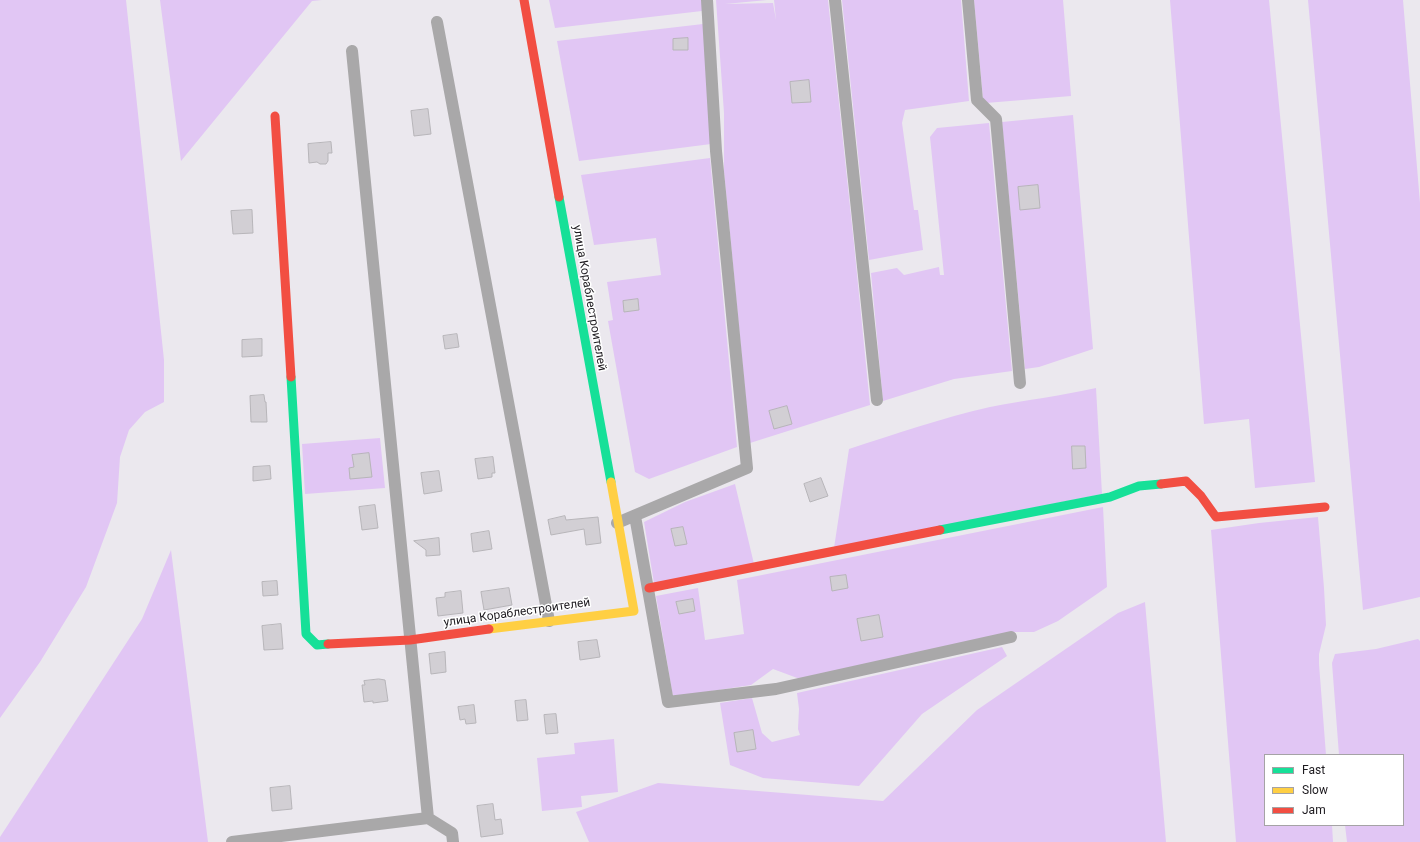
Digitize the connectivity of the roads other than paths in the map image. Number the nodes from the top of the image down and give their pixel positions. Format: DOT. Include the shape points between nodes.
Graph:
graph roads {
  1 [pos="524,0"];
  2 [pos="707,0"];
  3 [pos="835,0"];
  4 [pos="968,0"];
  5 [pos="437,22"];
  6 [pos="352,51"];
  7 [pos="275,116"];
  8 [pos="1020,383"];
  9 [pos="877,400"];
  10 [pos="1325,507"];
  11 [pos="635,516"];
  12 [pos="618,523"];
  13 [pos="649,588"];
  14 [pos="549,620"];
  15 [pos="1011,637"];
  16 [pos="410,640"];
  17 [pos="428,818"];
  18 [pos="232,842"];
  19 [pos="453,842"];
  1 -- 12 [label="street, улица Кораблестроителей"];
  2 -- 11 [label="street" via="716,151 747,468"];
  3 -- 9 [label="street"];
  4 -- 8 [label="street" via="977,100 996,119"];
  5 -- 14 [label="street"];
  6 -- 16 [label="street"];
  7 -- 16 [label="street, улица Кораблестроителей" via="306,634 316,645"];
  10 -- 13 [label="street" via="1216,517 1186,481 1139,486 1110,497"];
  11 -- 12 [label="street"];
  11 -- 13 [label="street"];
  12 -- 14 [label="street, улица Кораблестроителей" via="634,611"];
  13 -- 15 [label="street" via="668,702 776,689"];
  14 -- 16 [label="street, улица Кораблестроителей"];
  16 -- 17 [label="street"];
  17 -- 18 [label="street"];
  17 -- 19 [label="street" via="452,833"];
}
